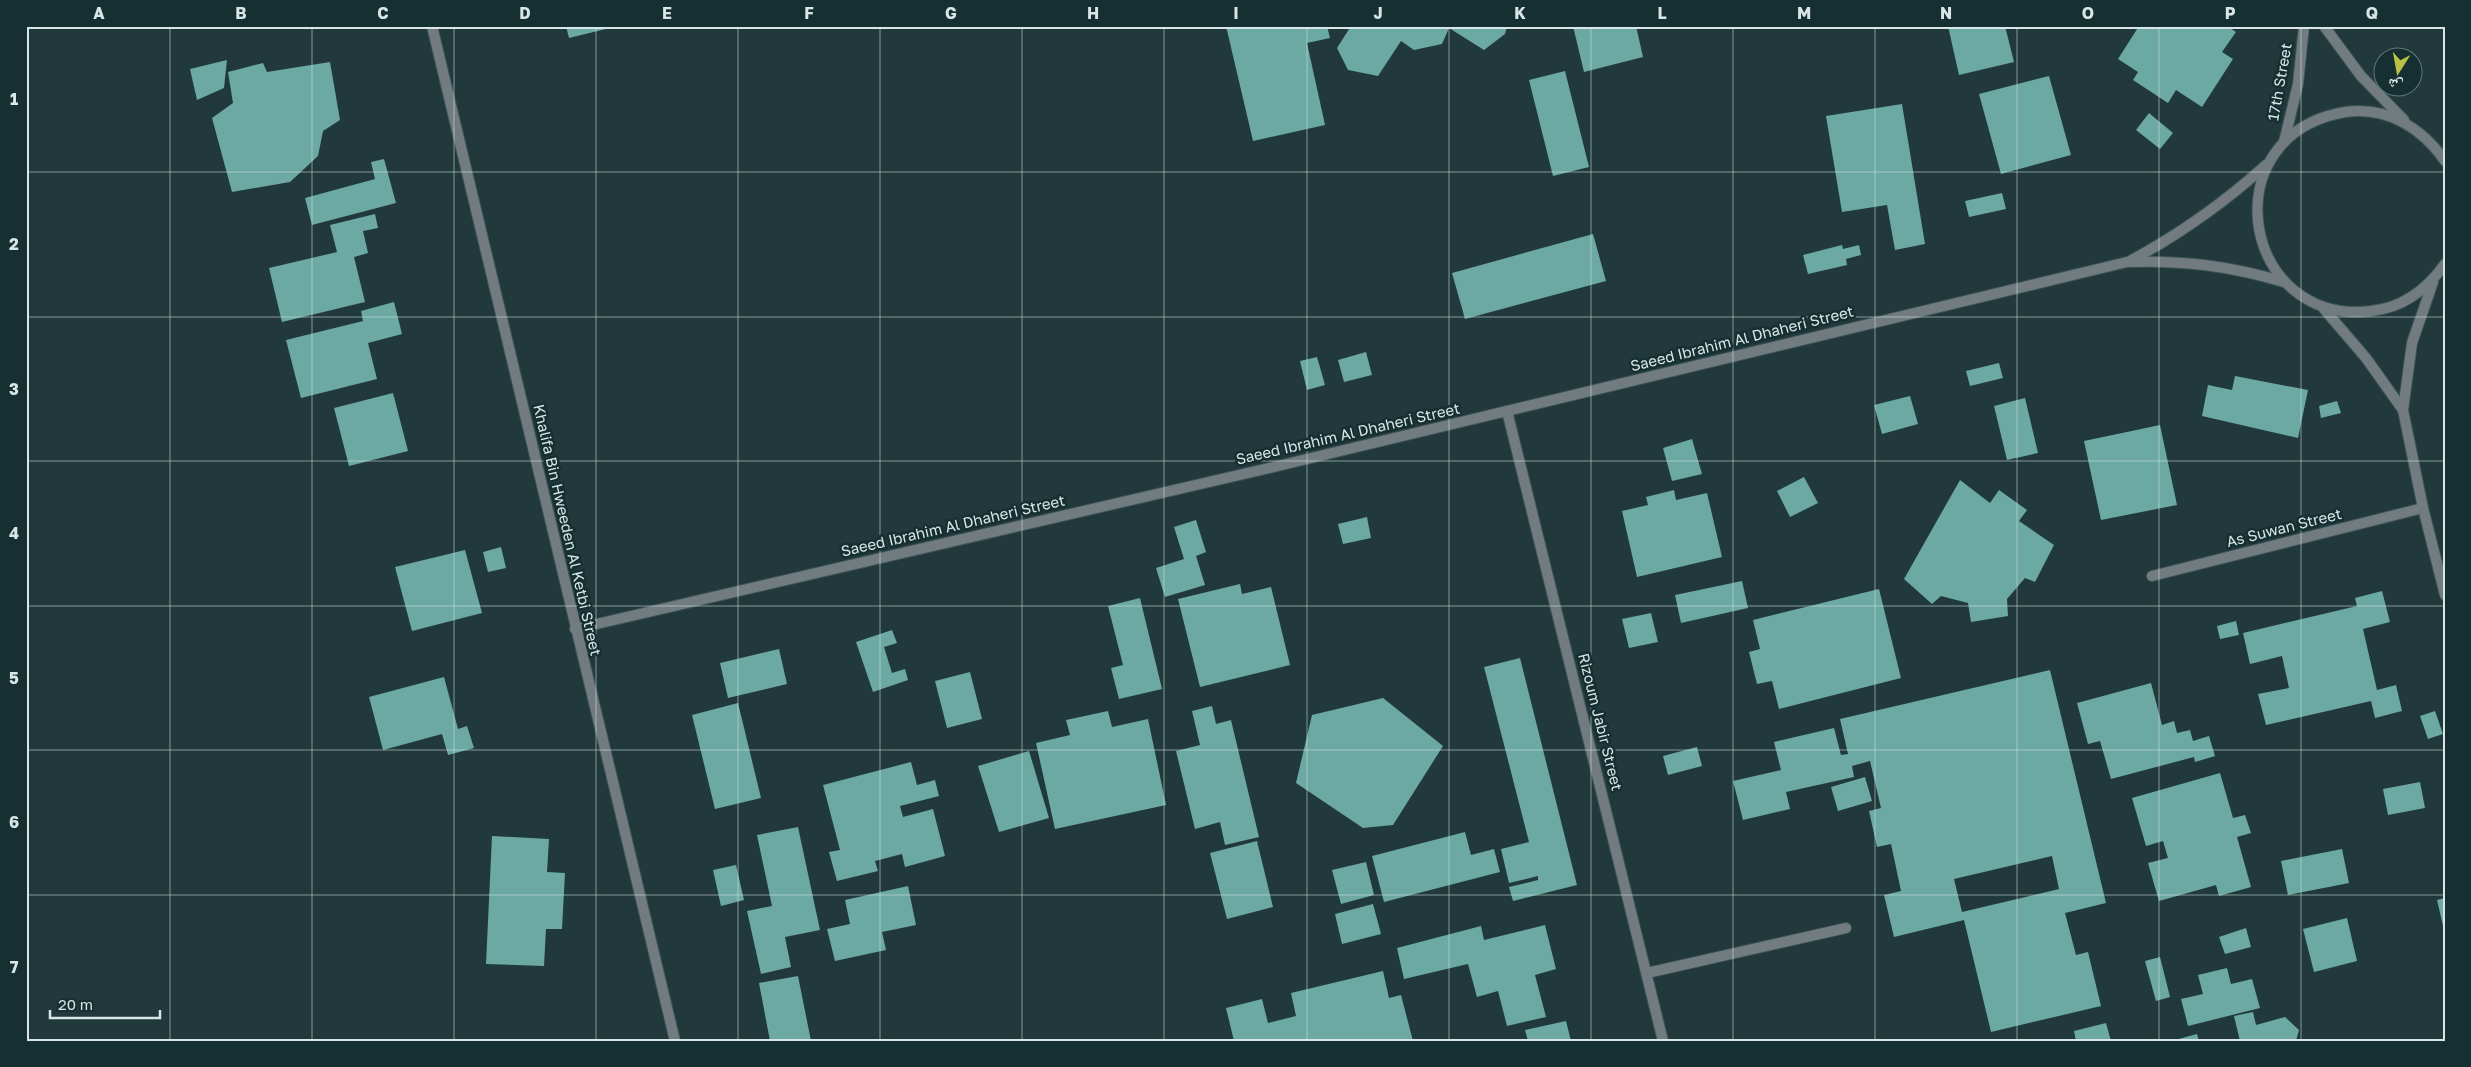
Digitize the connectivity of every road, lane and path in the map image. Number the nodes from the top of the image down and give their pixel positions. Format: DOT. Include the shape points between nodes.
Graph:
graph roads {
  1 [pos="432,26"];
  2 [pos="2304,26"];
  3 [pos="2324,26"];
  4 [pos="2407,122"];
  5 [pos="2284,142"];
  6 [pos="2432,143"];
  7 [pos="2445,145"];
  8 [pos="2445,161"];
  9 [pos="2267,164"];
  10 [pos="2126,262"];
  11 [pos="2445,264"];
  12 [pos="2434,280"];
  13 [pos="2284,282"];
  14 [pos="2324,309"];
  15 [pos="2403,410"];
  16 [pos="1507,411"];
  17 [pos="2423,508"];
  18 [pos="2152,576"];
  19 [pos="2445,595"];
  20 [pos="575,629"];
  21 [pos="1846,928"];
  22 [pos="1647,973"];
  23 [pos="675,1041"];
  24 [pos="1663,1041"];
  1 -- 20 [label="street, Khalifa Bin Hweeden Al Ketbi Street"];
  2 -- 5 [label="street, 17th Street" via="2298,84"];
  3 -- 4 [label="street" via="2361,76"];
  4 -- 5 [label="street" via="2355,111 2329,115 2305,125"];
  4 -- 6 [label="street"];
  5 -- 9 [label="street"];
  6 -- 7 [label="street"];
  6 -- 8 [label="street"];
  9 -- 10 [label="street, Saeed Ibrahim Al Dhaheri Street" via="2235,194 2201,219"];
  9 -- 13 [label="street" via="2258,195 2258,226 2267,256"];
  10 -- 13 [label="street, Saeed Ibrahim Al Dhaheri Street" via="2206,264"];
  10 -- 16 [label="street, Saeed Ibrahim Al Dhaheri Street"];
  11 -- 12 [label="street"];
  12 -- 14 [label="street" via="2411,298 2385,310 2357,313"];
  12 -- 15 [label="street" via="2412,343"];
  13 -- 14 [label="street"];
  14 -- 15 [label="street" via="2366,358"];
  15 -- 17 [label="street"];
  16 -- 20 [label="street, Saeed Ibrahim Al Dhaheri Street"];
  16 -- 22 [label="street, Rizoum Jabir Street"];
  17 -- 18 [label="street, As Suwan Street"];
  17 -- 19 [label="street"];
  20 -- 23 [label="street, Khalifa Bin Hweeden Al Ketbi Street"];
  21 -- 22 [label="street"];
  22 -- 24 [label="street, Rizoum Jabir Street"];
}
